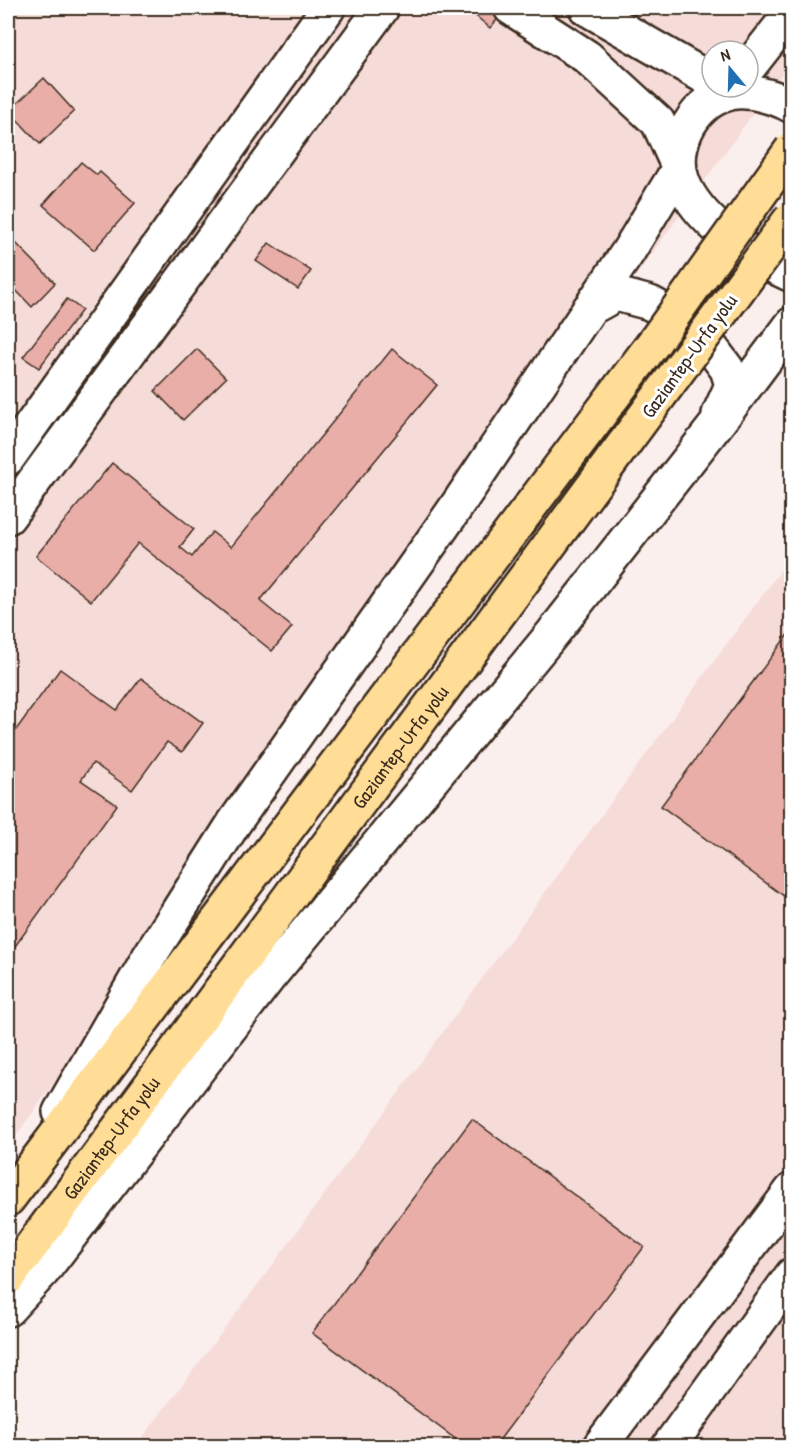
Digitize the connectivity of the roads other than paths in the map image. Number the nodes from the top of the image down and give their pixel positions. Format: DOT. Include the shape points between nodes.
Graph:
graph roads {
  1 [pos="328,8"];
  2 [pos="382,8"];
  3 [pos="511,8"];
  4 [pos="586,8"];
  5 [pos="792,12"];
  6 [pos="760,48"];
  7 [pos="700,68"];
  8 [pos="760,94"];
  9 [pos="712,99"];
  10 [pos="792,106"];
  11 [pos="792,149"];
  12 [pos="679,168"];
  13 [pos="792,217"];
  14 [pos="792,274"];
  15 [pos="590,309"];
  16 [pos="792,324"];
  17 [pos="711,432"];
  18 [pos="8,458"];
  19 [pos="8,517"];
  20 [pos="792,1190"];
  21 [pos="13,1192"];
  22 [pos="792,1275"];
  23 [pos="8,1278"];
  24 [pos="8,1310"];
  25 [pos="600,1446"];
  26 [pos="669,1446"];
  1 -- 18 [label="street"];
  2 -- 19 [label="street"];
  3 -- 12 [label="street" via="587,57 658,122"];
  4 -- 7 [label="street"];
  5 -- 6 [label="street"];
  8 -- 10 [label="street"];
  9 -- 12 [label="street" via="688,125"];
  11 -- 21 [label="highway, Gaziantep-Urfa yolu, bridge" via="655,340"];
  12 -- 14 [label="street" via="697,207 737,244"];
  12 -- 15 [label="street"];
  13 -- 23 [label="highway, Gaziantep-Urfa yolu, bridge"];
  15 -- 17 [label="street" via="616,294 650,303 698,329 727,369 732,385"];
  15 -- 21 [label="street" via="234,823 149,957"];
  16 -- 17 [label="street"];
  17 -- 24 [label="street" via="553,633 276,968 43,1271"];
  20 -- 25 [label="street"];
  22 -- 26 [label="street"];
}
